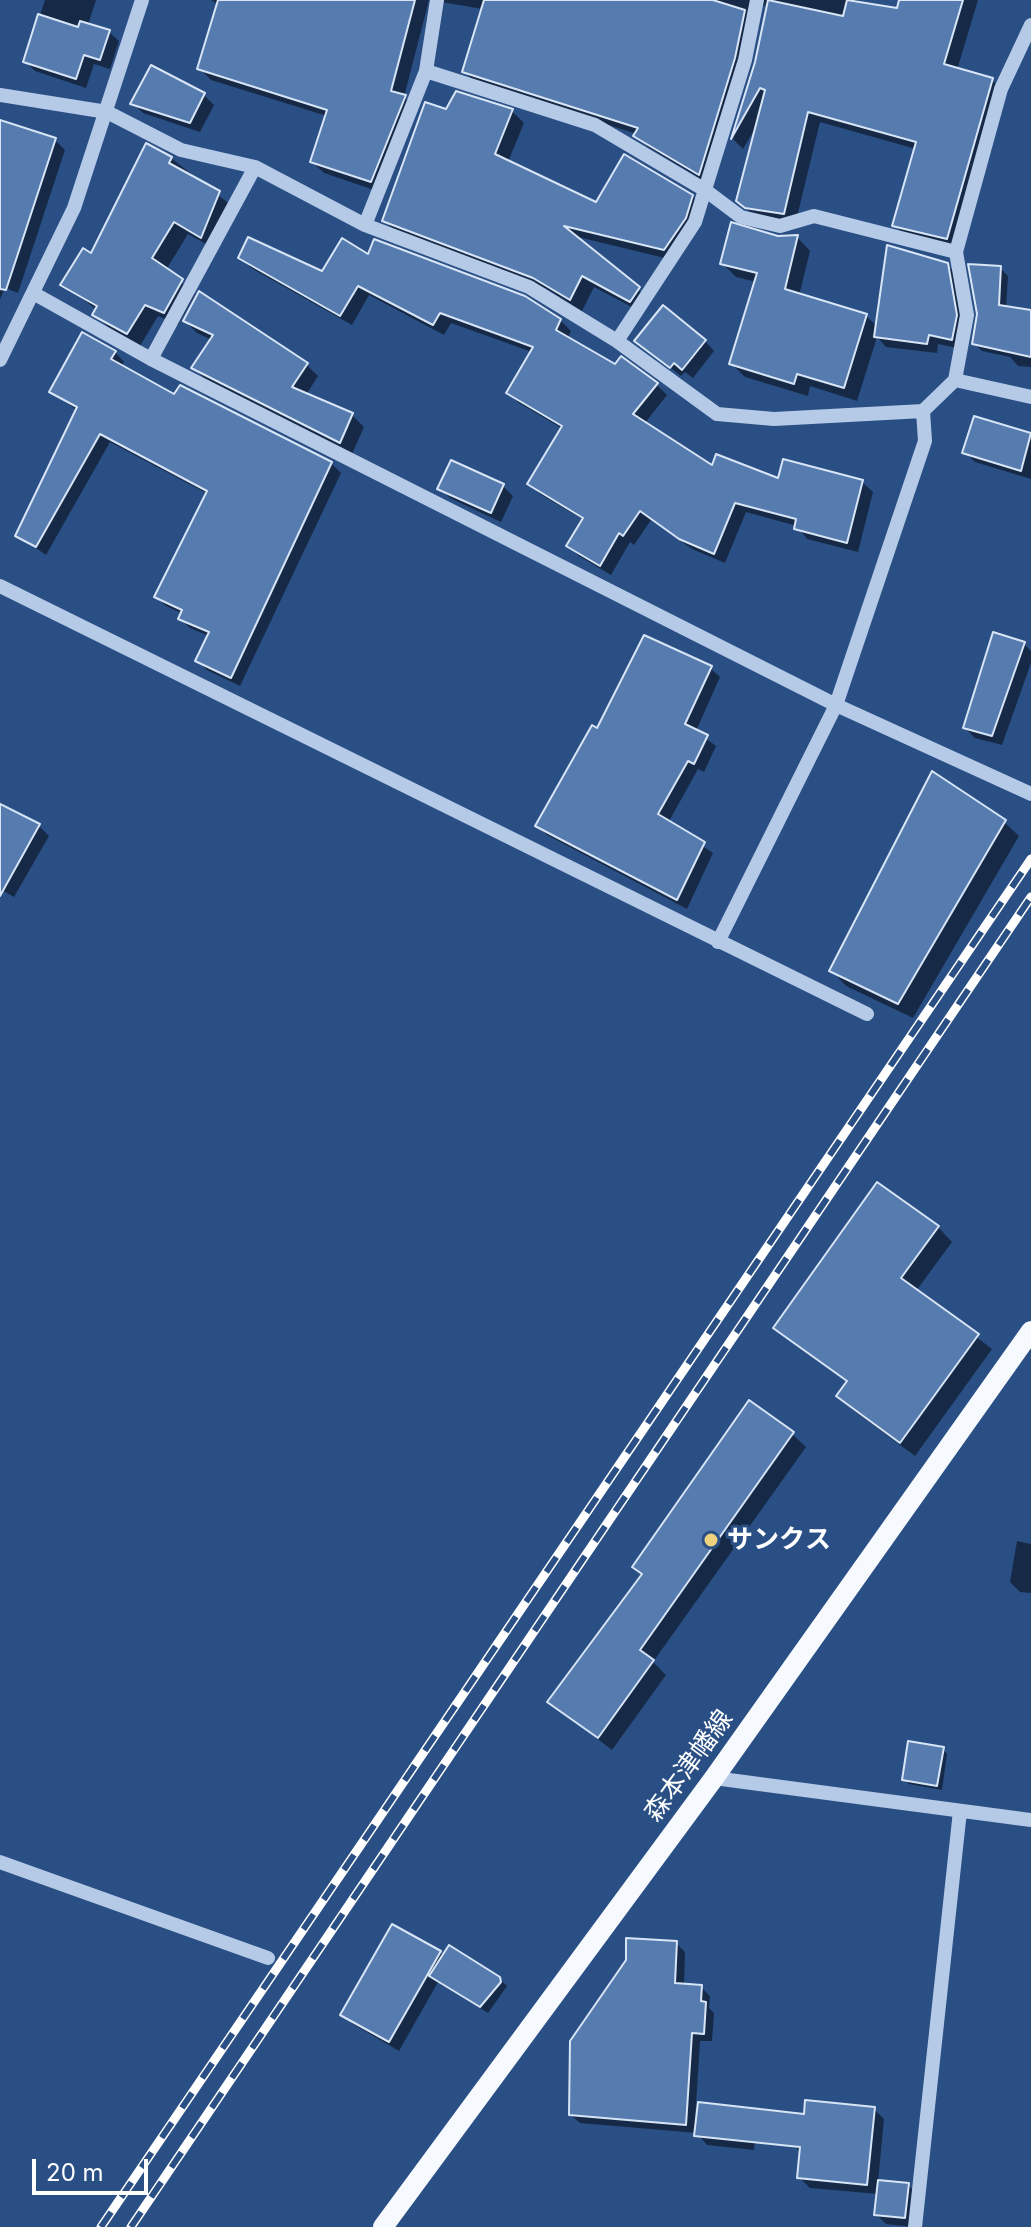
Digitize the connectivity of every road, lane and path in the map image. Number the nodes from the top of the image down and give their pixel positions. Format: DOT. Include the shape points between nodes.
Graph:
graph roads {
  1 [pos="142,0"];
  2 [pos="437,0"];
  3 [pos="757,0"];
  4 [pos="1031,25"];
  5 [pos="426,71"];
  6 [pos="0,95"];
  7 [pos="107,112"];
  8 [pos="255,167"];
  9 [pos="705,190"];
  10 [pos="365,225"];
  11 [pos="956,252"];
  12 [pos="33,293"];
  13 [pos="617,341"];
  14 [pos="151,359"];
  15 [pos="0,360"];
  16 [pos="955,380"];
  17 [pos="1031,397"];
  18 [pos="923,411"];
  19 [pos="0,586"];
  20 [pos="836,705"];
  21 [pos="1031,794"];
  22 [pos="718,942"];
  23 [pos="867,1014"];
  24 [pos="1031,1331"];
  25 [pos="714,1778"];
  26 [pos="960,1811"];
  27 [pos="1031,1820"];
  28 [pos="0,1862"];
  29 [pos="268,1958"];
  30 [pos="383,2227"];
  31 [pos="915,2227"];
  1 -- 7 [label="street"];
  2 -- 5 [label="street"];
  3 -- 9 [label="street" via="745,60"];
  4 -- 11 [label="street" via="1001,89"];
  5 -- 9 [label="street" via="595,125"];
  5 -- 10 [label="street"];
  6 -- 7 [label="street"];
  7 -- 8 [label="street" via="181,150"];
  7 -- 12 [label="street" via="74,208"];
  8 -- 10 [label="street"];
  8 -- 14 [label="street"];
  9 -- 11 [label="street" via="741,217 780,226 814,216"];
  9 -- 13 [label="street" via="695,222"];
  10 -- 13 [label="street" via="529,287"];
  11 -- 16 [label="street" via="967,315"];
  12 -- 14 [label="street"];
  12 -- 15 [label="street"];
  13 -- 18 [label="street" via="717,414 774,419"];
  14 -- 20 [label="street"];
  16 -- 17 [label="street"];
  16 -- 18 [label="street"];
  18 -- 20 [label="street" via="925,441"];
  19 -- 22 [label="street"];
  20 -- 21 [label="street"];
  20 -- 22 [label="street"];
  22 -- 23 [label="street"];
  24 -- 25 [label="main road, 森本津幡線"];
  25 -- 26 [label="street"];
  25 -- 30 [label="main road, 森本津幡線"];
  26 -- 27 [label="street"];
  26 -- 31 [label="street"];
  28 -- 29 [label="street"];
}
